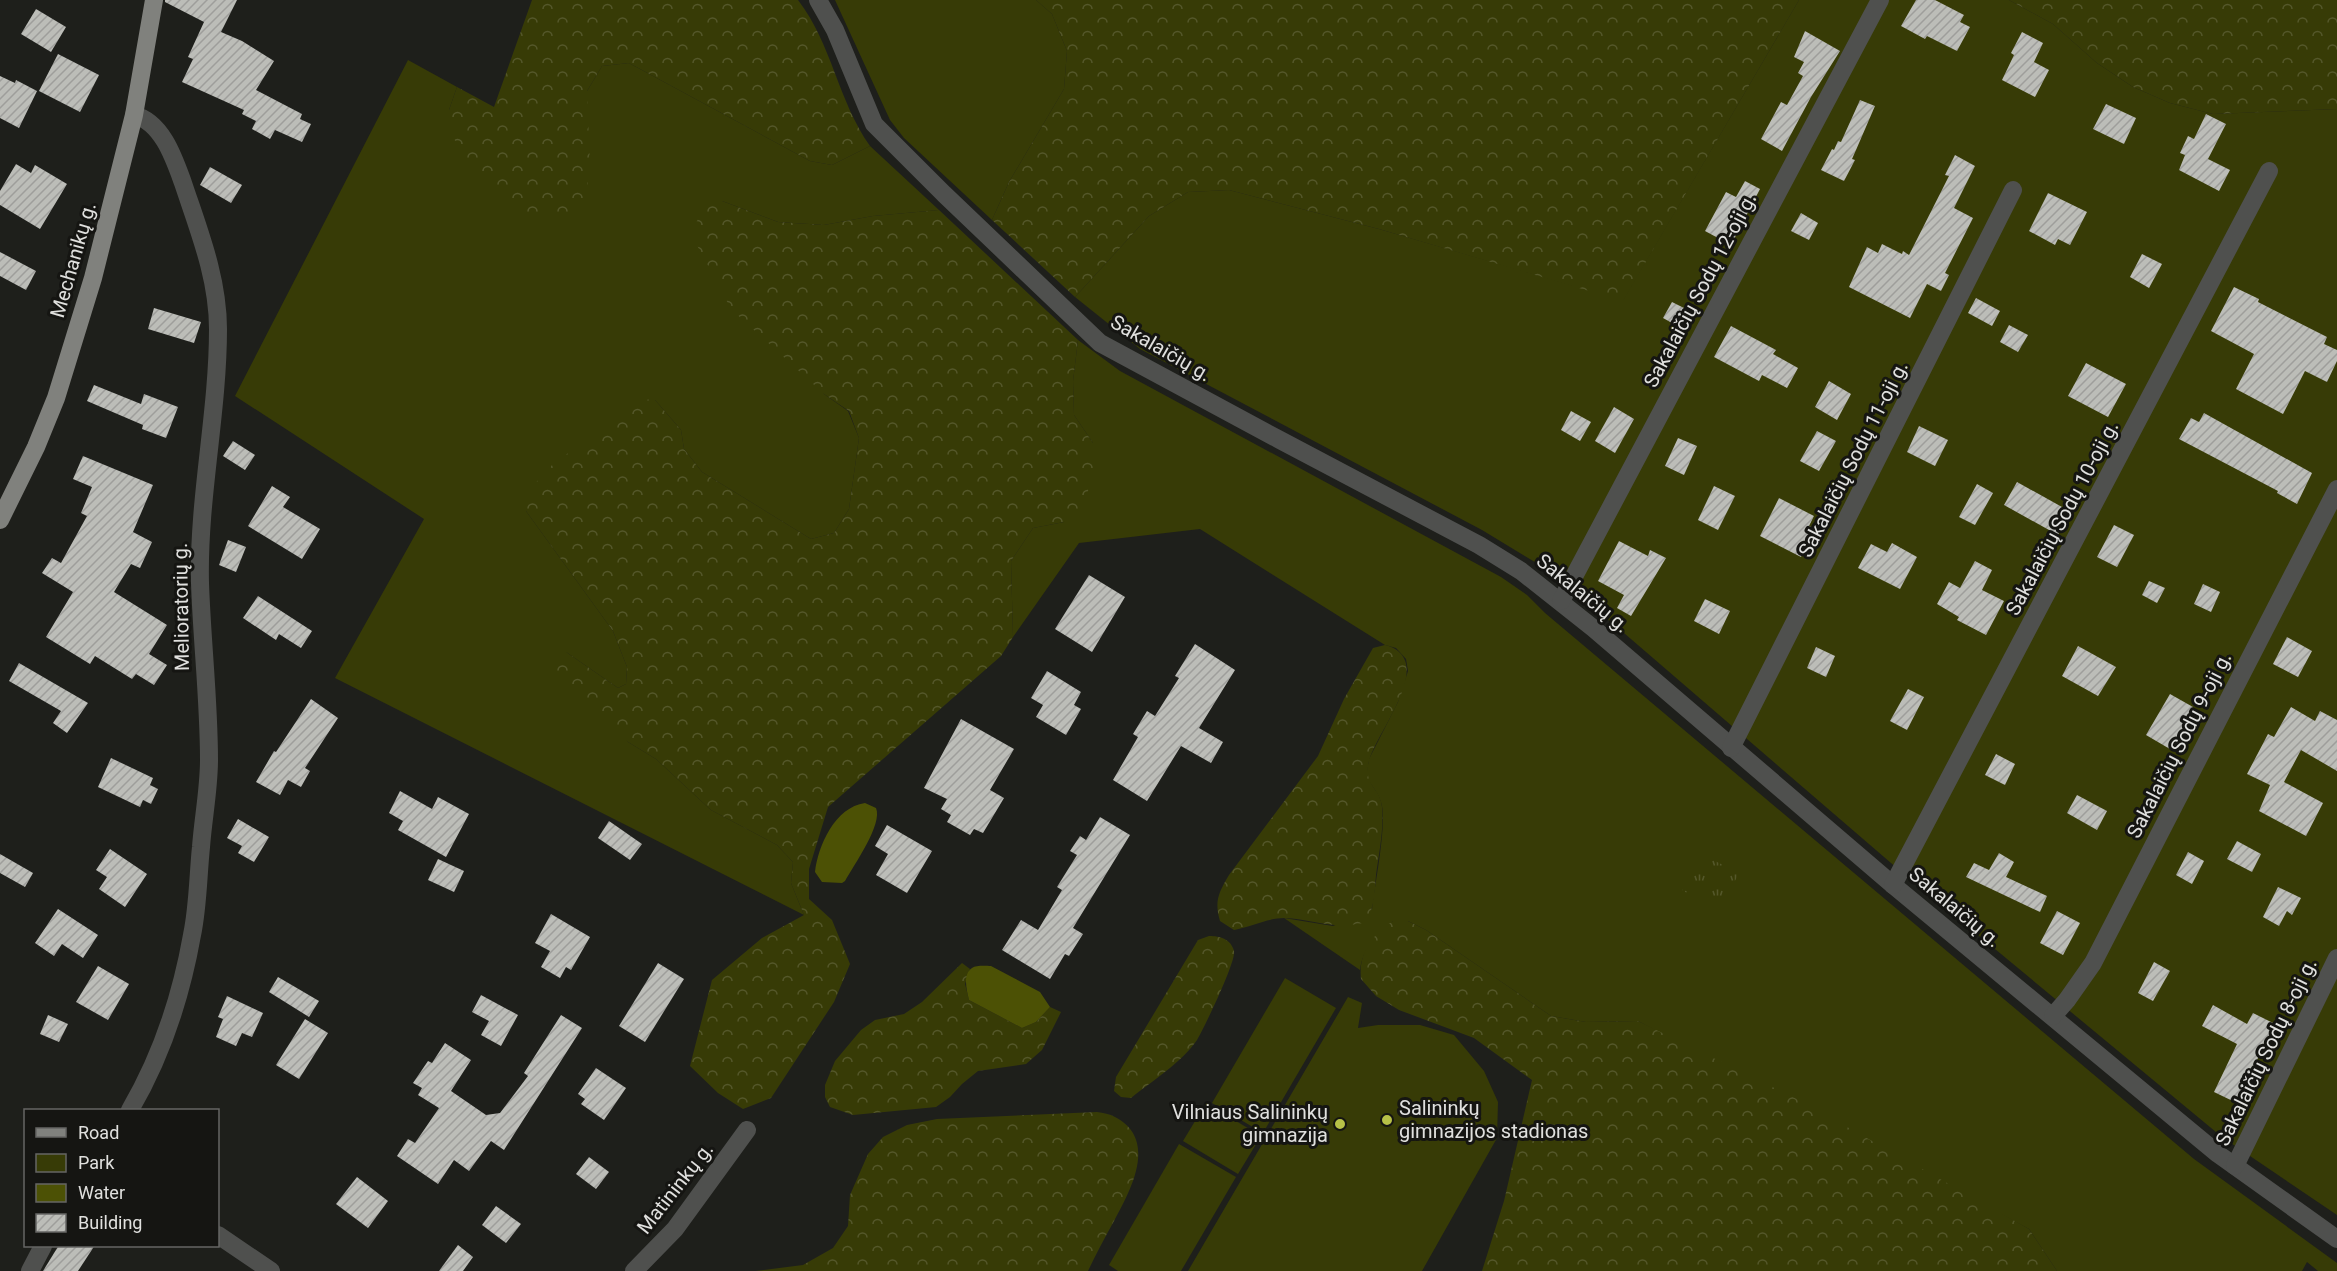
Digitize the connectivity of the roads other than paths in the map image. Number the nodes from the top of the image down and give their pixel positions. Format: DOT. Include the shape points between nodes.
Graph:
graph roads {
  1 [pos="154,0"];
  2 [pos="818,0"];
  3 [pos="1880,0"];
  4 [pos="134,115"];
  5 [pos="2269,171"];
  6 [pos="2013,190"];
  7 [pos="2337,489"];
  8 [pos="0,520"];
  9 [pos="1561,601"];
  10 [pos="1731,748"];
  11 [pos="1893,885"];
  12 [pos="2337,958"];
  13 [pos="2053,1016"];
  14 [pos="131,1109"];
  15 [pos="747,1130"];
  16 [pos="2235,1166"];
  17 [pos="219,1236"];
  18 [pos="2337,1239"];
  19 [pos="41,1247"];
  20 [pos="30,1271"];
  21 [pos="271,1271"];
  22 [pos="634,1271"];
  1 -- 4 [label="main road, Mechanikų g."];
  2 -- 9 [label="street, Sakalaičių g." via="835,30 874,124 1100,343 1479,545"];
  3 -- 9 [label="street, Sakalaičių Sodų 12-oji g."];
  4 -- 8 [label="main road, Mechanikų g." via="93,278 56,398"];
  4 -- 14 [label="street, Melioratorių g." via="154,125 175,162 207,254 218,328 200,582 209,761 193,933 176,1006 147,1080"];
  5 -- 11 [label="street, Sakalaičių Sodų 10-oji g."];
  6 -- 10 [label="street, Sakalaičių Sodų 11-oji g."];
  7 -- 13 [label="street, Sakalaičių Sodų 9-oji g." via="2093,963"];
  9 -- 10 [label="street, Sakalaičių g."];
  10 -- 11 [label="street, Sakalaičių g."];
  11 -- 13 [label="street, Sakalaičių g."];
  12 -- 16 [label="street, Sakalaičių Sodų 8-oji g."];
  13 -- 16 [label="street, Sakalaičių g."];
  15 -- 22 [label="street, Matininkų g." via="675,1229"];
  16 -- 18 [label="street, Sakalaičių g."];
  17 -- 21 [label="street"];
  19 -- 20 [label="street"];
}
